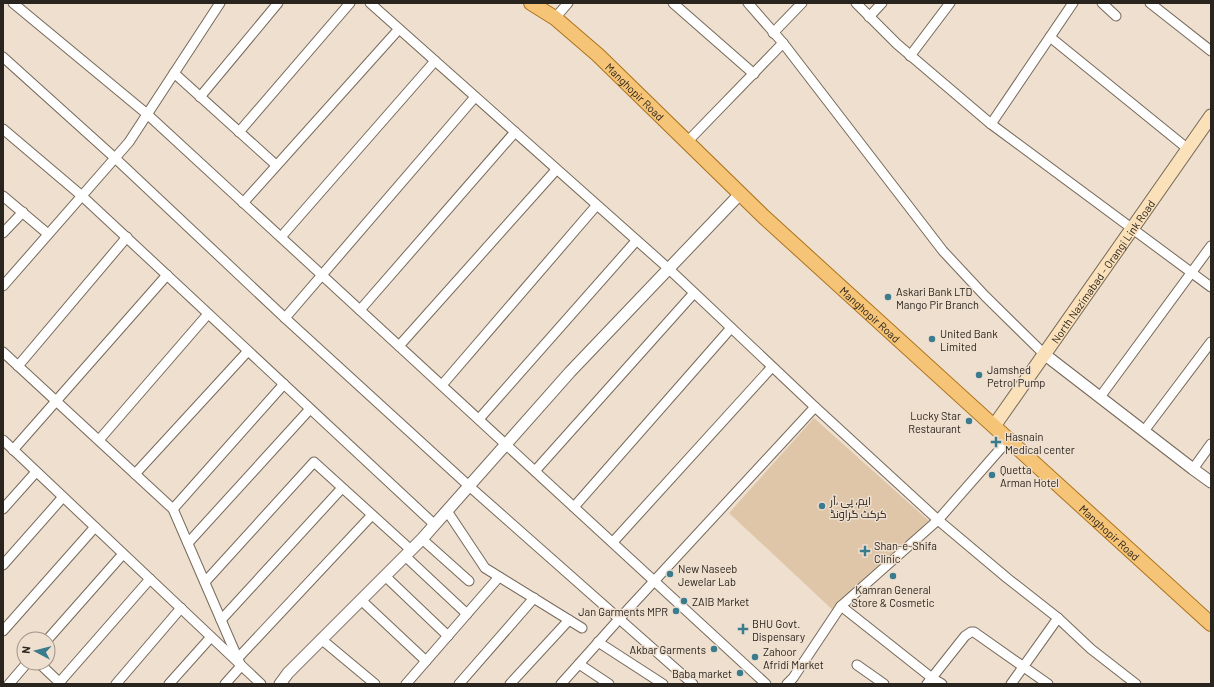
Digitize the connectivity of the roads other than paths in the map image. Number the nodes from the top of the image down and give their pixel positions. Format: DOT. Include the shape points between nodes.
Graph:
graph roads {
  1 [pos="13,3"];
  2 [pos="220,3"];
  3 [pos="278,3"];
  4 [pos="350,3"];
  5 [pos="370,3"];
  6 [pos="531,3"];
  7 [pos="568,3"];
  8 [pos="673,3"];
  9 [pos="748,3"];
  10 [pos="802,3"];
  11 [pos="856,3"];
  12 [pos="882,3"];
  13 [pos="950,3"];
  14 [pos="1073,3"];
  15 [pos="1102,3"];
  16 [pos="1150,3"];
  17 [pos="1116,16"];
  18 [pos="869,17"];
  19 [pos="556,18"];
  20 [pos="400,28"];
  21 [pos="774,33"];
  22 [pos="1050,38"];
  23 [pos="783,44"];
  24 [pos="1211,51"];
  25 [pos="910,56"];
  26 [pos="3,57"];
  27 [pos="435,60"];
  28 [pos="174,74"];
  29 [pos="754,74"];
  30 [pos="475,96"];
  31 [pos="200,97"];
  32 [pos="147,114"];
  33 [pos="1211,116"];
  34 [pos="991,124"];
  35 [pos="3,129"];
  36 [pos="239,132"];
  37 [pos="515,132"];
  38 [pos="687,142"];
  39 [pos="1188,149"];
  40 [pos="115,158"];
  41 [pos="276,166"];
  42 [pos="556,170"];
  43 [pos="740,194"];
  44 [pos="3,196"];
  45 [pos="82,196"];
  46 [pos="243,203"];
  47 [pos="596,206"];
  48 [pos="23,212"];
  49 [pos="1132,229"];
  50 [pos="3,233"];
  51 [pos="48,234"];
  52 [pos="126,237"];
  53 [pos="281,237"];
  54 [pos="636,241"];
  55 [pos="1211,246"];
  56 [pos="668,269"];
  57 [pos="1192,273"];
  58 [pos="167,275"];
  59 [pos="322,275"];
  60 [pos="3,286"];
  61 [pos="1211,287"];
  62 [pos="694,293"];
  63 [pos="360,310"];
  64 [pos="208,314"];
  65 [pos="285,318"];
  66 [pos="731,328"];
  67 [pos="1211,342"];
  68 [pos="399,346"];
  69 [pos="248,351"];
  70 [pos="3,352"];
  71 [pos="1044,354"];
  72 [pos="18,366"];
  73 [pos="772,367"];
  74 [pos="284,384"];
  75 [pos="442,385"];
  76 [pos="1100,397"];
  77 [pos="56,401"];
  78 [pos="815,407"];
  79 [pos="310,409"];
  80 [pos="479,420"];
  81 [pos="994,426"];
  82 [pos="1144,431"];
  83 [pos="1009,439"];
  84 [pos="98,440"];
  85 [pos="506,444"];
  86 [pos="1211,444"];
  87 [pos="7,447"];
  88 [pos="535,470"];
  89 [pos="1193,470"];
  90 [pos="36,472"];
  91 [pos="135,474"];
  92 [pos="1211,482"];
  93 [pos="470,486"];
  94 [pos="342,488"];
  95 [pos="63,497"];
  96 [pos="574,506"];
  97 [pos="3,509"];
  98 [pos="173,509"];
  99 [pos="447,511"];
  100 [pos="372,515"];
  101 [pos="938,520"];
  102 [pos="434,525"];
  103 [pos="95,527"];
  104 [pos="422,539"];
  105 [pos="613,542"];
  106 [pos="188,543"];
  107 [pos="408,553"];
  108 [pos="123,554"];
  109 [pos="3,565"];
  110 [pos="384,576"];
  111 [pos="499,577"];
  112 [pos="150,579"];
  113 [pos="469,581"];
  114 [pos="654,581"];
  115 [pos="205,582"];
  116 [pos="534,598"];
  117 [pos="361,600"];
  118 [pos="840,606"];
  119 [pos="181,608"];
  120 [pos="467,614"];
  121 [pos="620,618"];
  122 [pos="1058,618"];
  123 [pos="221,620"];
  124 [pos="569,620"];
  125 [pos="1211,624"];
  126 [pos="582,628"];
  127 [pos="3,631"];
  128 [pos="55,631"];
  129 [pos="448,636"];
  130 [pos="211,637"];
  131 [pos="321,639"];
  132 [pos="598,642"];
  133 [pos="426,661"];
  134 [pos="240,662"];
  135 [pos="579,664"];
  136 [pos="857,666"];
  137 [pos="1023,666"];
  138 [pos="20,671"];
  139 [pos="47,671"];
  140 [pos="930,681"];
  141 [pos="793,682"];
  142 [pos="9,684"];
  143 [pos="60,684"];
  144 [pos="116,684"];
  145 [pos="169,684"];
  146 [pos="225,684"];
  147 [pos="261,684"];
  148 [pos="280,684"];
  149 [pos="375,684"];
  150 [pos="406,684"];
  151 [pos="459,684"];
  152 [pos="510,684"];
  153 [pos="561,684"];
  154 [pos="609,684"];
  155 [pos="663,684"];
  156 [pos="694,684"];
  157 [pos="766,684"];
  158 [pos="884,684"];
  159 [pos="942,684"];
  160 [pos="1011,684"];
  161 [pos="1048,684"];
  162 [pos="1136,684"];
  1 -- 32 [label="street"];
  2 -- 28 [label="street"];
  3 -- 31 [label="street"];
  4 -- 36 [label="street"];
  5 -- 20 [label="street"];
  6 -- 19 [label="main road, Manghopir Road"];
  7 -- 19 [label="street"];
  8 -- 29 [label="street"];
  9 -- 21 [label="street"];
  10 -- 21 [label="street"];
  11 -- 18 [label="street"];
  12 -- 18 [label="street"];
  13 -- 25 [label="street"];
  14 -- 22 [label="street"];
  15 -- 17 [label="street"];
  16 -- 24 [label="street"];
  18 -- 25 [label="street"];
  19 -- 38 [label="main road, Manghopir Road" via="598,55"];
  20 -- 27 [label="street"];
  20 -- 41 [label="street"];
  21 -- 23 [label="street"];
  22 -- 34 [label="street"];
  22 -- 39 [label="street"];
  23 -- 29 [label="street"];
  23 -- 71 [label="street" via="943,251 984,296"];
  25 -- 34 [label="street"];
  26 -- 40 [label="street"];
  27 -- 30 [label="street"];
  27 -- 53 [label="street"];
  28 -- 31 [label="street"];
  28 -- 32 [label="street"];
  29 -- 38 [label="street"];
  30 -- 37 [label="street"];
  30 -- 59 [label="street"];
  31 -- 36 [label="street"];
  32 -- 40 [label="street"];
  32 -- 46 [label="street"];
  33 -- 39 [label="main road, North Nazimabad - Orangi Link Road"];
  34 -- 49 [label="street"];
  35 -- 45 [label="street"];
  36 -- 41 [label="street"];
  37 -- 42 [label="street"];
  37 -- 63 [label="street"];
  38 -- 43 [label="main road, Manghopir Road"];
  39 -- 49 [label="main road, North Nazimabad - Orangi Link Road"];
  40 -- 45 [label="street"];
  40 -- 65 [label="street"];
  41 -- 46 [label="street"];
  42 -- 47 [label="street"];
  42 -- 68 [label="street"];
  43 -- 56 [label="street"];
  43 -- 81 [label="main road, Manghopir Road"];
  44 -- 48 [label="street"];
  45 -- 51 [label="street"];
  45 -- 52 [label="street"];
  46 -- 53 [label="street"];
  47 -- 54 [label="street"];
  47 -- 75 [label="street"];
  48 -- 50 [label="street"];
  48 -- 51 [label="street"];
  49 -- 57 [label="street"];
  49 -- 71 [label="main road, North Nazimabad - Orangi Link Road"];
  51 -- 60 [label="street"];
  52 -- 58 [label="street"];
  52 -- 72 [label="street"];
  53 -- 59 [label="street"];
  54 -- 56 [label="street"];
  54 -- 80 [label="street"];
  55 -- 57 [label="street"];
  56 -- 62 [label="street"];
  56 -- 85 [label="street"];
  57 -- 61 [label="street"];
  57 -- 76 [label="street"];
  58 -- 64 [label="street"];
  58 -- 77 [label="street"];
  59 -- 63 [label="street"];
  59 -- 65 [label="street"];
  62 -- 66 [label="street"];
  62 -- 88 [label="street"];
  63 -- 68 [label="street"];
  64 -- 69 [label="street"];
  64 -- 84 [label="street"];
  65 -- 93 [label="street"];
  66 -- 73 [label="street"];
  66 -- 96 [label="street"];
  67 -- 82 [label="street"];
  68 -- 75 [label="street"];
  69 -- 74 [label="street"];
  69 -- 91 [label="street"];
  70 -- 72 [label="street"];
  71 -- 76 [label="street"];
  71 -- 81 [label="main road, North Nazimabad - Orangi Link Road"];
  72 -- 77 [label="street"];
  73 -- 78 [label="street"];
  73 -- 105 [label="street"];
  74 -- 79 [label="street"];
  74 -- 98 [label="street"];
  75 -- 80 [label="street"];
  76 -- 82 [label="street"];
  77 -- 84 [label="street"];
  77 -- 87 [label="street"];
  78 -- 101 [label="street"];
  78 -- 114 [label="street"];
  79 -- 102 [label="street"];
  79 -- 106 [label="street"];
  80 -- 85 [label="street"];
  81 -- 83 [label="main road, Manghopir Road"];
  82 -- 89 [label="street"];
  83 -- 101 [label="street"];
  83 -- 125 [label="main road, Manghopir Road"];
  84 -- 91 [label="street"];
  85 -- 88 [label="street"];
  85 -- 93 [label="street"];
  86 -- 89 [label="street"];
  87 -- 90 [label="street"];
  88 -- 96 [label="street"];
  89 -- 92 [label="street"];
  90 -- 95 [label="street"];
  90 -- 97 [label="street"];
  91 -- 98 [label="street"];
  93 -- 99 [label="street"];
  93 -- 121 [label="street"];
  94 -- 100 [label="street"];
  94 -- 115 [label="street" via="314,462"];
  94 -- 123 [label="street"];
  95 -- 103 [label="street"];
  95 -- 109 [label="street"];
  96 -- 105 [label="street"];
  98 -- 106 [label="street"];
  99 -- 102 [label="street"];
  99 -- 111 [label="street" via="485,568"];
  100 -- 107 [label="street"];
  100 -- 134 [label="street"];
  101 -- 118 [label="street"];
  101 -- 122 [label="street"];
  102 -- 104 [label="street"];
  103 -- 108 [label="street"];
  103 -- 127 [label="street"];
  104 -- 107 [label="street"];
  104 -- 113 [label="street"];
  105 -- 114 [label="street"];
  106 -- 115 [label="street"];
  107 -- 110 [label="street"];
  107 -- 120 [label="street"];
  108 -- 112 [label="street"];
  108 -- 128 [label="street"];
  110 -- 117 [label="street"];
  110 -- 129 [label="street"];
  111 -- 116 [label="street"];
  111 -- 120 [label="street"];
  112 -- 119 [label="street"];
  112 -- 143 [label="street"];
  114 -- 121 [label="street"];
  114 -- 157 [label="street"];
  115 -- 123 [label="street"];
  116 -- 124 [label="street"];
  116 -- 151 [label="street"];
  117 -- 131 [label="street"];
  117 -- 133 [label="street"];
  118 -- 140 [label="street"];
  118 -- 141 [label="street"];
  119 -- 130 [label="street"];
  119 -- 144 [label="street"];
  120 -- 129 [label="street"];
  121 -- 132 [label="street"];
  121 -- 156 [label="street"];
  122 -- 137 [label="street"];
  122 -- 162 [label="street" via="1091,649"];
  123 -- 134 [label="street"];
  124 -- 126 [label="street"];
  124 -- 152 [label="street"];
  129 -- 133 [label="street"];
  130 -- 134 [label="street"];
  130 -- 145 [label="street"];
  131 -- 148 [label="street"];
  131 -- 149 [label="street"];
  132 -- 135 [label="street"];
  132 -- 155 [label="street"];
  133 -- 150 [label="street"];
  134 -- 146 [label="street"];
  134 -- 147 [label="street"];
  135 -- 153 [label="street"];
  135 -- 154 [label="street"];
  136 -- 158 [label="street"];
  137 -- 140 [label="street" via="971,632"];
  137 -- 160 [label="street"];
  137 -- 161 [label="street"];
  138 -- 142 [label="street"];
  139 -- 143 [label="street"];
  140 -- 159 [label="street"];
}
